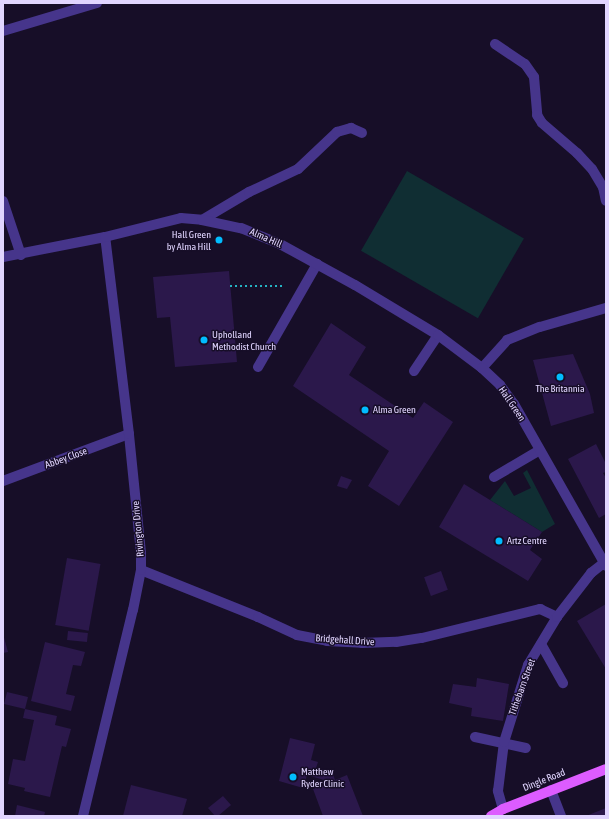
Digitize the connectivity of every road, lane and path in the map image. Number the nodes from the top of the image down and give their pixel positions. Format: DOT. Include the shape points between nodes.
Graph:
graph roads {
  1 [pos="97,3"];
  2 [pos="3,31"];
  3 [pos="495,44"];
  4 [pos="362,133"];
  5 [pos="3,201"];
  6 [pos="606,201"];
  7 [pos="202,220"];
  8 [pos="105,237"];
  9 [pos="21,255"];
  10 [pos="3,257"];
  11 [pos="317,264"];
  12 [pos="230,286"];
  13 [pos="304,286"];
  14 [pos="606,308"];
  15 [pos="438,335"];
  16 [pos="258,367"];
  17 [pos="482,368"];
  18 [pos="414,371"];
  19 [pos="129,434"];
  20 [pos="540,450"];
  21 [pos="494,477"];
  22 [pos="3,481"];
  23 [pos="605,564"];
  24 [pos="141,570"];
  25 [pos="557,617"];
  26 [pos="541,644"];
  27 [pos="563,683"];
  28 [pos="475,737"];
  29 [pos="504,742"];
  30 [pos="526,748"];
  31 [pos="606,769"];
  32 [pos="551,790"];
  33 [pos="503,810"];
  34 [pos="83,816"];
  35 [pos="491,816"];
  36 [pos="561,816"];
  1 -- 2 [label="street"];
  3 -- 6 [label="street" via="525,64 534,77 537,116 592,169 603,187"];
  4 -- 7 [label="street" via="351,128 337,132 298,169 249,192"];
  5 -- 9 [label="street"];
  7 -- 8 [label="street, Alma Hill" via="180,218"];
  7 -- 11 [label="street, Alma Hill" via="242,228 280,244"];
  8 -- 9 [label="street, Alma Hill"];
  8 -- 19 [label="street, Rivington Drive"];
  9 -- 10 [label="street, Alma Hill"];
  11 -- 13 [label="street"];
  11 -- 15 [label="street, Alma Hill"];
  12 -- 13 [label="path"];
  13 -- 16 [label="street"];
  14 -- 17 [label="street" via="540,327 507,340"];
  15 -- 17 [label="street, Alma Hill"];
  15 -- 18 [label="street"];
  17 -- 20 [label="street, Hall Green" via="500,385 514,404"];
  19 -- 22 [label="street, Abbey Close"];
  19 -- 24 [label="street, Rivington Drive"];
  20 -- 21 [label="street"];
  20 -- 23 [label="street, Hall Green"];
  23 -- 25 [label="street, Tithebarn Street" via="591,573"];
  24 -- 25 [label="street, Bridgehall Drive" via="297,635 327,641 396,642 540,609"];
  24 -- 34 [label="street, Rivington Drive"];
  25 -- 26 [label="street, Tithebarn Street"];
  26 -- 27 [label="street"];
  26 -- 29 [label="street, Tithebarn Street" via="528,664"];
  28 -- 29 [label="street"];
  29 -- 30 [label="street"];
  29 -- 33 [label="street, Tithebarn Street" via="498,791"];
  31 -- 32 [label="main road, Dingle Road"];
  32 -- 33 [label="main road, Dingle Road"];
  32 -- 36 [label="street"];
  33 -- 35 [label="main road, Dingle Road"];
}
